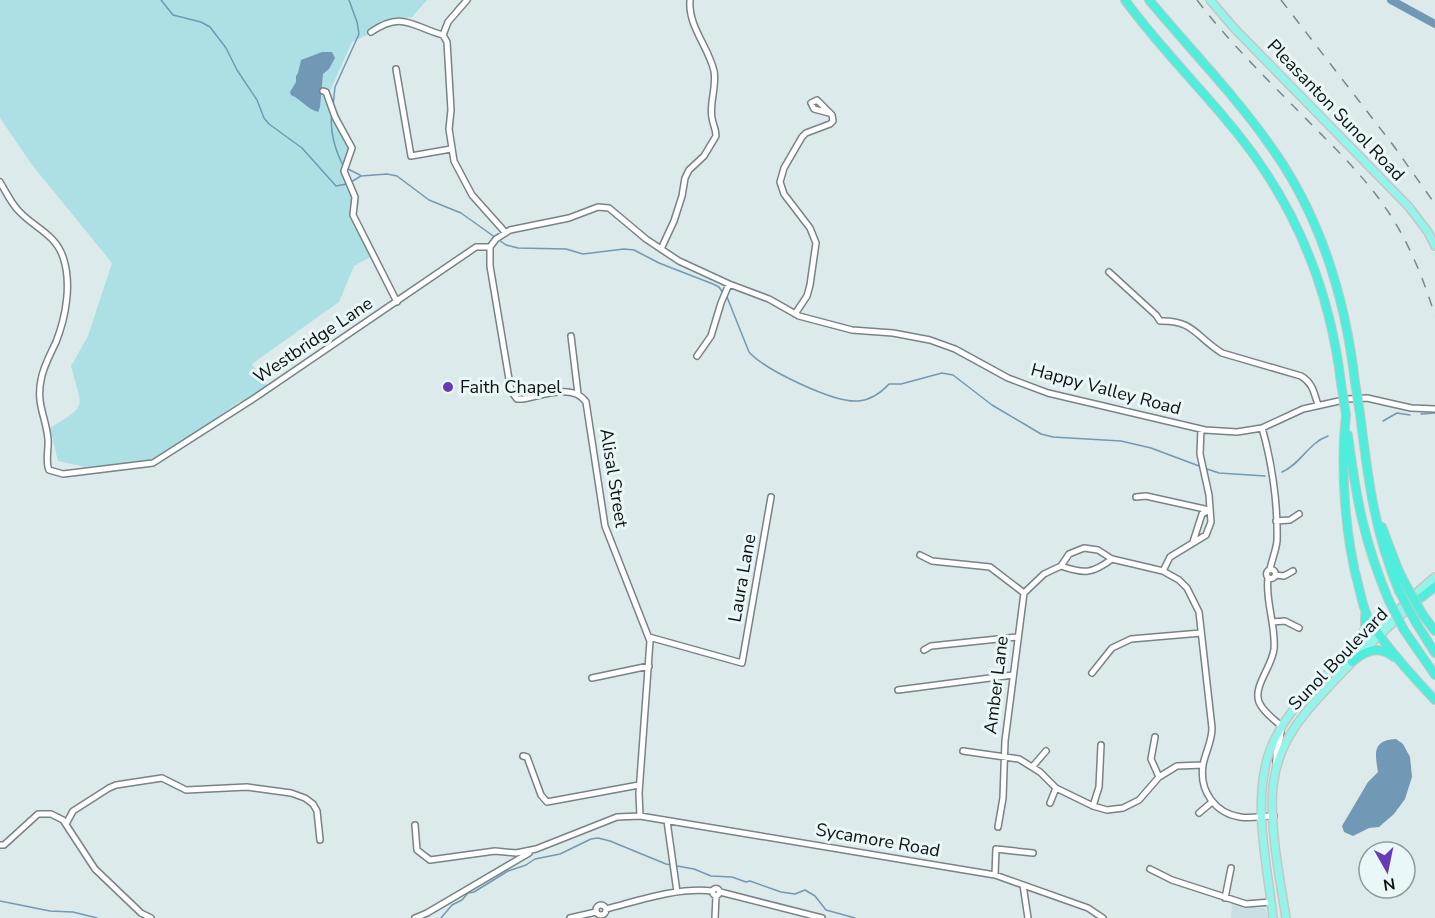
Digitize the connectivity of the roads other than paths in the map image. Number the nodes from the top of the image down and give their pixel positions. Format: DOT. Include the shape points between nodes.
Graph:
graph roads {
  1 [pos="467,0"];
  2 [pos="1125,0"];
  3 [pos="1149,0"];
  4 [pos="1210,0"];
  5 [pos="690,1"];
  6 [pos="371,32"];
  7 [pos="443,35"];
  8 [pos="396,69"];
  9 [pos="323,90"];
  10 [pos="829,113"];
  11 [pos="451,149"];
  12 [pos="0,182"];
  13 [pos="500,236"];
  14 [pos="1435,246"];
  15 [pos="490,247"];
  16 [pos="661,249"];
  17 [pos="1109,272"];
  18 [pos="729,284"];
  19 [pos="397,302"];
  20 [pos="795,314"];
  21 [pos="571,336"];
  22 [pos="697,356"];
  23 [pos="578,394"];
  24 [pos="1318,405"];
  25 [pos="1435,409"];
  26 [pos="1346,415"];
  27 [pos="1262,428"];
  28 [pos="1201,429"];
  29 [pos="771,497"];
  30 [pos="1136,497"];
  31 [pos="1209,510"];
  32 [pos="1299,514"];
  33 [pos="1276,521"];
  34 [pos="1192,542"];
  35 [pos="920,555"];
  36 [pos="1112,559"];
  37 [pos="1061,566"];
  38 [pos="1270,569"];
  39 [pos="1293,571"];
  40 [pos="1163,572"];
  41 [pos="1275,575"];
  42 [pos="1435,577"];
  43 [pos="1268,578"];
  44 [pos="1356,579"];
  45 [pos="1435,585"];
  46 [pos="1403,589"];
  47 [pos="1024,593"];
  48 [pos="1418,600"];
  49 [pos="1272,622"];
  50 [pos="1299,628"];
  51 [pos="1435,631"];
  52 [pos="1379,632"];
  53 [pos="1201,633"];
  54 [pos="649,637"];
  55 [pos="1017,637"];
  56 [pos="1354,648"];
  57 [pos="924,650"];
  58 [pos="1435,653"];
  59 [pos="1352,662"];
  60 [pos="1403,663"];
  61 [pos="649,666"];
  62 [pos="1092,673"];
  63 [pos="1013,675"];
  64 [pos="1435,675"];
  65 [pos="592,678"];
  66 [pos="898,690"];
  67 [pos="1435,700"];
  68 [pos="1281,726"];
  69 [pos="1155,737"];
  70 [pos="1101,745"];
  71 [pos="963,751"];
  72 [pos="1046,751"];
  73 [pos="523,756"];
  74 [pos="1003,757"];
  75 [pos="1203,765"];
  76 [pos="1033,766"];
  77 [pos="1277,766"];
  78 [pos="1159,777"];
  79 [pos="639,785"];
  80 [pos="1056,788"];
  81 [pos="1212,802"];
  82 [pos="1050,803"];
  83 [pos="1093,806"];
  84 [pos="1199,813"];
  85 [pos="640,816"];
  86 [pos="1274,816"];
  87 [pos="1262,817"];
  88 [pos="667,821"];
  89 [pos="66,824"];
  90 [pos="415,825"];
  91 [pos="998,827"];
  92 [pos="320,840"];
  93 [pos="0,845"];
  94 [pos="536,849"];
  95 [pos="1033,853"];
  96 [pos="1231,868"];
  97 [pos="1150,869"];
  98 [pos="995,875"];
  99 [pos="1023,885"];
  100 [pos="677,892"];
  101 [pos="716,893"];
  102 [pos="1225,898"];
  103 [pos="1271,902"];
  104 [pos="600,915"];
  105 [pos="151,918"];
  106 [pos="415,918"];
  107 [pos="570,918"];
  108 [pos="715,918"];
  109 [pos="822,918"];
  110 [pos="1028,918"];
  111 [pos="1103,918"];
  112 [pos="1273,918"];
  113 [pos="1286,918"];
  1 -- 7 [label="street" via="448,22"];
  2 -- 26 [label="highway, bridge" via="1238,134 1285,203 1309,252 1326,302"];
  3 -- 46 [label="highway, bridge" via="1254,123 1301,195 1324,246 1347,326 1368,483"];
  4 -- 14 [label="main road, Pleasanton Sunol Road" via="1409,207"];
  5 -- 16 [label="street" via="692,17 714,70 712,119 716,136 704,156 689,170"];
  6 -- 7 [label="street" via="391,21"];
  7 -- 11 [label="street" via="447,42"];
  8 -- 11 [label="street" via="411,156"];
  9 -- 19 [label="street" via="352,148 345,168 355,203 352,215"];
  10 -- 20 [label="street" via="832,122 802,136 781,177 784,194 810,228 816,243 807,296"];
  11 -- 13 [label="street" via="461,177"];
  12 -- 19 [label="street, Westbridge Lane" via="17,209 55,241 67,271 63,322 39,392 48,436 49,470 63,474 153,463"];
  13 -- 15 [label="street"];
  13 -- 16 [label="street, Happy Valley Road" via="526,225 604,207 616,212"];
  15 -- 19 [label="street, Westbridge Lane" via="476,247"];
  15 -- 23 [label="street" via="511,391 517,399 562,392"];
  16 -- 18 [label="street, Happy Valley Road"];
  17 -- 24 [label="street" via="1160,321 1181,322 1222,353 1308,380"];
  18 -- 20 [label="street, Happy Valley Road"];
  18 -- 22 [label="street" via="711,336"];
  20 -- 28 [label="street, Happy Valley Road" via="852,330 930,339 1008,378 1048,393"];
  21 -- 23 [label="street, Alisal Street"];
  23 -- 54 [label="street, Alisal Street" via="588,411 605,526"];
  24 -- 25 [label="street, Happy Valley Road" via="1367,398"];
  24 -- 27 [label="street, Happy Valley Road"];
  26 -- 44 [label="highway" via="1347,518"];
  26 -- 64 [label="highway, bridge" via="1364,534 1389,602"];
  27 -- 28 [label="street, Happy Valley Road" via="1237,432"];
  27 -- 33 [label="street"];
  28 -- 31 [label="street"];
  29 -- 54 [label="street, Laura Lane" via="742,663"];
  30 -- 31 [label="street"];
  31 -- 34 [label="street" via="1202,514"];
  31 -- 34 [label="street" via="1211,522 1206,535"];
  32 -- 33 [label="street" via="1290,520"];
  33 -- 38 [label="street" via="1277,544"];
  34 -- 40 [label="street" via="1170,557"];
  35 -- 47 [label="street" via="932,561 990,567"];
  36 -- 37 [label="street" via="1086,573"];
  36 -- 37 [label="street" via="1098,550 1084,548 1069,554"];
  36 -- 40 [label="street"];
  37 -- 47 [label="street" via="1044,574"];
  38 -- 41 [label="street"];
  38 -- 43 [label="street" via="1266,572"];
  39 -- 41 [label="street"];
  40 -- 53 [label="street" via="1187,588 1199,612"];
  41 -- 43 [label="street"];
  42 -- 52 [label="main road, Sunol Boulevard"];
  43 -- 49 [label="street"];
  44 -- 52 [label="highway" via="1368,617"];
  44 -- 56 [label="highway" via="1366,624"];
  45 -- 48 [label="highway"];
  46 -- 51 [label="highway, bridge"];
  46 -- 58 [label="highway, bridge" via="1414,621"];
  47 -- 55 [label="street, Amber Lane"];
  48 -- 52 [label="main road, Sunol Boulevard"];
  49 -- 50 [label="street" via="1285,621"];
  49 -- 68 [label="street" via="1274,649 1269,669 1259,684 1258,701"];
  52 -- 56 [label="main road, Sunol Boulevard"];
  52 -- 59 [label="main road, Sunol Boulevard"];
  52 -- 60 [label="highway"];
  53 -- 62 [label="street" via="1131,639 1112,648"];
  53 -- 75 [label="street" via="1212,728"];
  54 -- 61 [label="street, Alisal Street"];
  55 -- 57 [label="street" via="931,645"];
  55 -- 63 [label="street, Amber Lane"];
  56 -- 68 [label="main road, Sunol Boulevard"];
  59 -- 60 [label="highway" via="1362,653 1376,649"];
  59 -- 77 [label="main road, Sunol Boulevard" via="1298,720"];
  60 -- 67 [label="highway"];
  61 -- 65 [label="street"];
  61 -- 79 [label="street, Alisal Street"];
  63 -- 66 [label="street"];
  63 -- 74 [label="street, Amber Lane"];
  68 -- 77 [label="street, Sunol Boulevard" via="1282,736 1275,751"];
  68 -- 87 [label="main road, Sunol Boulevard" via="1265,768"];
  69 -- 78 [label="street" via="1151,759"];
  70 -- 83 [label="street" via="1099,787"];
  71 -- 74 [label="street"];
  72 -- 76 [label="street"];
  73 -- 79 [label="street" via="527,757 547,802"];
  74 -- 76 [label="street"];
  74 -- 91 [label="street, Amber Lane" via="1004,798"];
  75 -- 78 [label="street" via="1177,766"];
  75 -- 81 [label="street" via="1204,789"];
  76 -- 80 [label="street"];
  77 -- 86 [label="main road, Sunol Boulevard"];
  78 -- 83 [label="street" via="1129,806 1107,810"];
  79 -- 85 [label="street, Alisal Street"];
  80 -- 82 [label="street"];
  80 -- 83 [label="street"];
  81 -- 84 [label="street"];
  81 -- 87 [label="street" via="1220,810 1241,818"];
  85 -- 88 [label="street, Sycamore Road"];
  85 -- 94 [label="street, Sycamore Road" via="617,817"];
  86 -- 87 [label="street"];
  86 -- 113 [label="main road, Sunol Boulevard"];
  87 -- 103 [label="main road, Sunol Boulevard"];
  88 -- 98 [label="street, Sycamore Road"];
  88 -- 100 [label="street"];
  89 -- 92 [label="street" via="73,811 109,788 162,778 186,790 247,787 305,798 317,811"];
  89 -- 93 [label="street" via="51,814 39,814"];
  89 -- 105 [label="street" via="95,869 141,914"];
  90 -- 94 [label="street" via="417,850 430,860"];
  94 -- 106 [label="street"];
  95 -- 98 [label="street" via="996,849"];
  96 -- 102 [label="street"];
  97 -- 102 [label="street"];
  98 -- 99 [label="street, Sycamore Road"];
  99 -- 110 [label="street"];
  99 -- 111 [label="street, Sycamore Road" via="1088,908"];
  100 -- 101 [label="street"];
  100 -- 104 [label="street" via="606,909"];
  101 -- 108 [label="street"];
  101 -- 109 [label="street"];
  102 -- 103 [label="street" via="1246,904"];
  103 -- 112 [label="main road, Sunol Boulevard"];
  104 -- 107 [label="street"];
}
